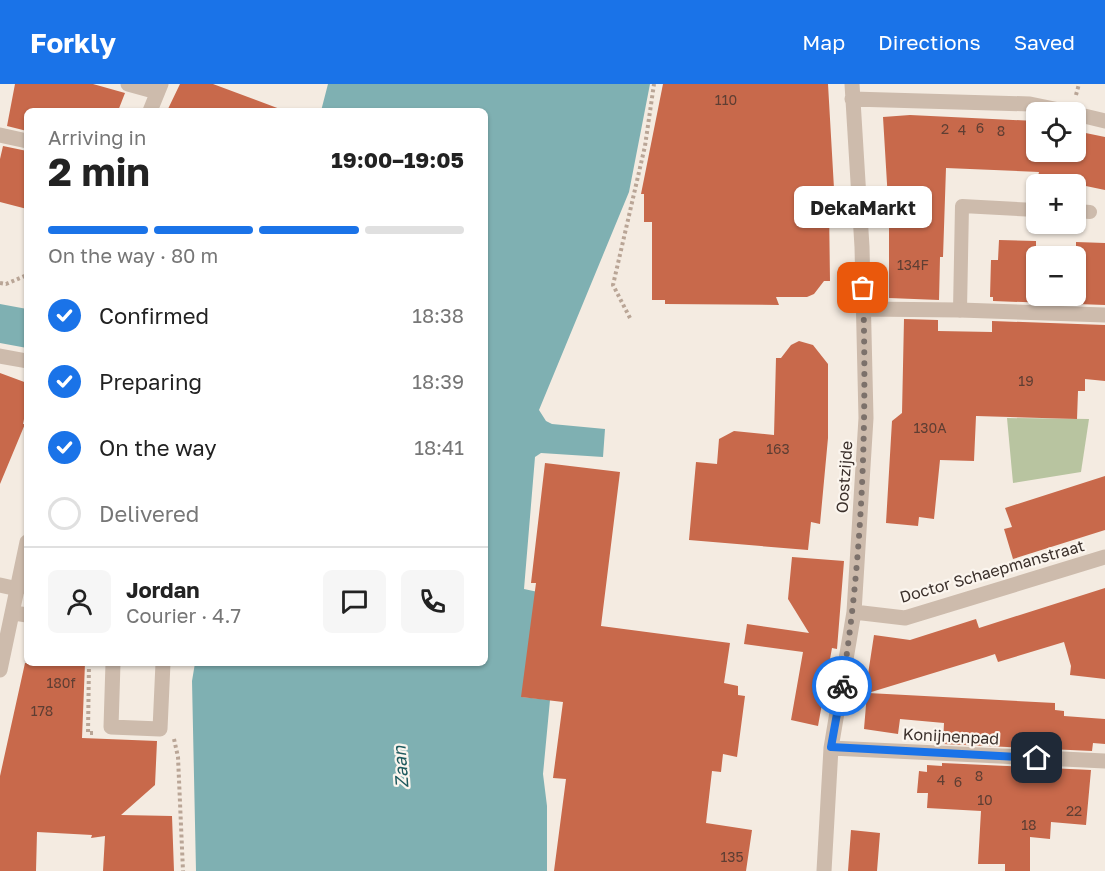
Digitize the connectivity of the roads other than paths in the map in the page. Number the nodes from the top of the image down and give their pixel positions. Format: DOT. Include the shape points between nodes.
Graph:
graph roads {
  1 [pos="129,84"];
  2 [pos="159,88"];
  3 [pos="852,92"];
  4 [pos="1026,104"];
  5 [pos="151,108"];
  6 [pos="1086,116"];
  7 [pos="1105,121"];
  8 [pos="0,135"];
  9 [pos="24,140"];
  10 [pos="1026,210"];
  11 [pos="1086,212"];
  12 [pos="1090,212"];
  13 [pos="864,309"];
  14 [pos="960,310"];
  15 [pos="1105,315"];
  16 [pos="0,356"];
  17 [pos="24,360"];
  18 [pos="1105,558"];
  19 [pos="24,568"];
  20 [pos="0,585"];
  21 [pos="20,603"];
  22 [pos="854,612"];
  23 [pos="113,666"];
  24 [pos="163,666"];
  25 [pos="0,670"];
  26 [pos="831,747"];
  27 [pos="1105,761"];
  28 [pos="824,871"];
  1 -- 2 [label="street"];
  2 -- 5 [label="street"];
  3 -- 4 [label="street"];
  3 -- 13 [label="street, Oostzijde"];
  6 -- 7 [label="street"];
  8 -- 9 [label="street"];
  10 -- 14 [label="lane" via="962,207"];
  11 -- 12 [label="lane"];
  13 -- 14 [label="street"];
  13 -- 22 [label="street, Oostzijde" via="866,418"];
  14 -- 15 [label="street"];
  16 -- 17 [label="street"];
  18 -- 22 [label="street, Doctor Schaepmanstraat" via="905,618"];
  19 -- 21 [label="street"];
  20 -- 21 [label="street"];
  21 -- 25 [label="street"];
  22 -- 26 [label="street, Oostzijde"];
  23 -- 24 [label="street" via="111,727 160,729"];
  26 -- 27 [label="street, Konijnenpad"];
  26 -- 28 [label="street, Oostzijde"];
}
